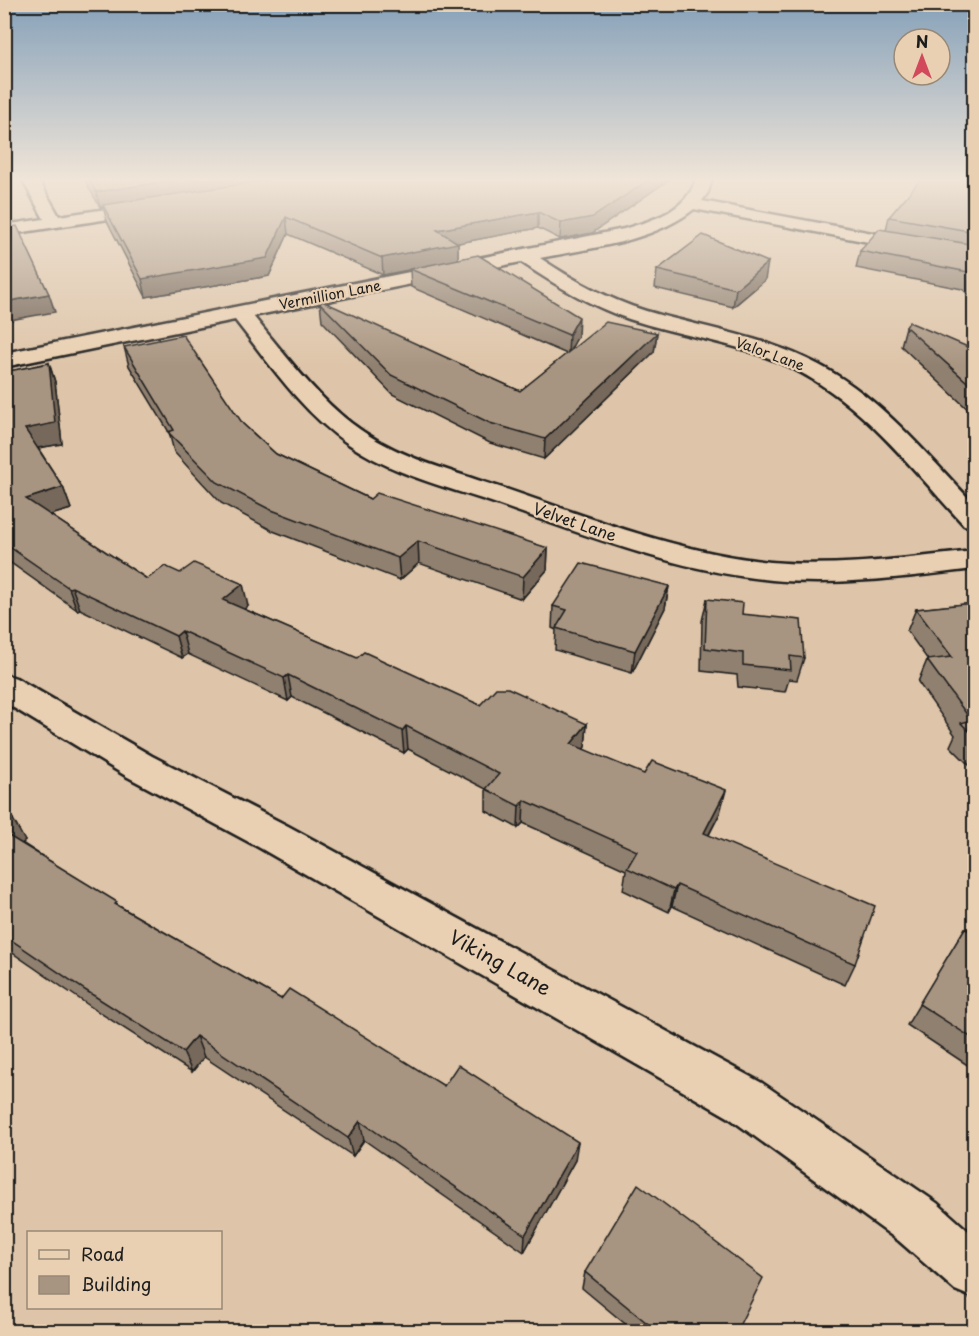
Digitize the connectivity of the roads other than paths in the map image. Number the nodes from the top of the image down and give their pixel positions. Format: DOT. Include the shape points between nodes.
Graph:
graph roads {
  1 [pos="585,241"];
  2 [pos="903,241"];
  3 [pos="525,255"];
  4 [pos="975,257"];
  5 [pos="240,313"];
  6 [pos="4,360"];
  7 [pos="975,519"];
  8 [pos="975,560"];
  9 [pos="4,686"];
  10 [pos="975,1271"];
  1 -- 3 [label="street, Vermillion Lane"];
  2 -- 4 [label="street"];
  3 -- 5 [label="street, Vermillion Lane"];
  3 -- 7 [label="street, Valor Lane" via="598,300 776,353 840,385 861,401"];
  5 -- 6 [label="street, Vermillion Lane"];
  5 -- 8 [label="street, Velvet Lane" via="309,398 343,430 439,475 618,537 678,554 771,571 875,570"];
  9 -- 10 [label="street, Viking Lane" via="139,766 745,1100 918,1222"];
}
